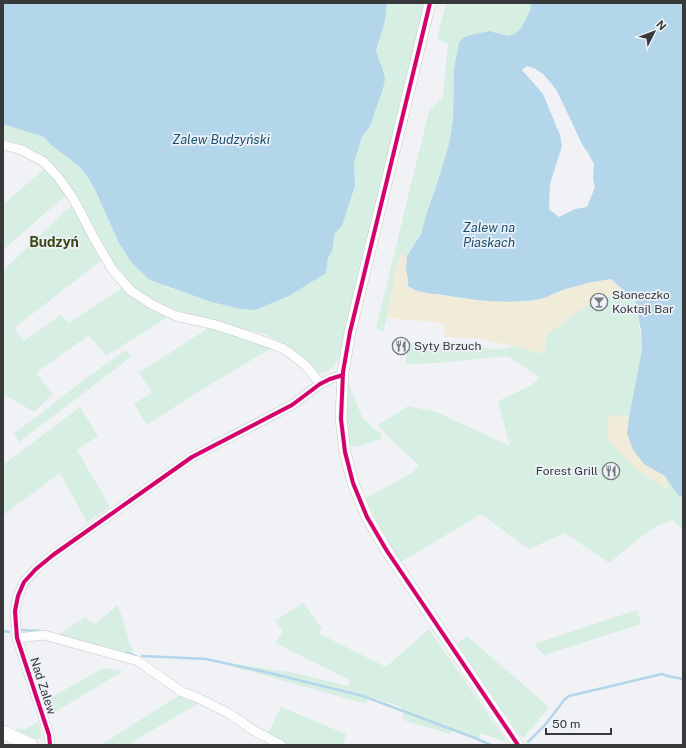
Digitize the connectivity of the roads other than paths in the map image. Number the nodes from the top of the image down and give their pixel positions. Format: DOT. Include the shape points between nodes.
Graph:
graph roads {
  1 [pos="430,3"];
  2 [pos="3,145"];
  3 [pos="343,375"];
  4 [pos="320,384"];
  5 [pos="17,635"];
  6 [pos="3,732"];
  7 [pos="30,745"];
  8 [pos="50,745"];
  9 [pos="281,745"];
  10 [pos="518,745"];
  1 -- 3 [label="street" via="350,332"];
  2 -- 4 [label="street" via="22,150 44,162 58,177 73,198 112,269 131,290 176,316 216,325 282,348 304,365"];
  3 -- 4 [label="street, Nad Zalew"];
  3 -- 10 [label="street" via="341,419 345,452 353,483 367,517 395,563"];
  4 -- 5 [label="street, Nad Zalew" via="292,405 192,457 36,569 24,582 18,596 14,611"];
  5 -- 8 [label="street, Nad Zalew"];
  5 -- 9 [label="street" via="44,635 138,661 182,692 230,714"];
  6 -- 7 [label="main road"];
}
